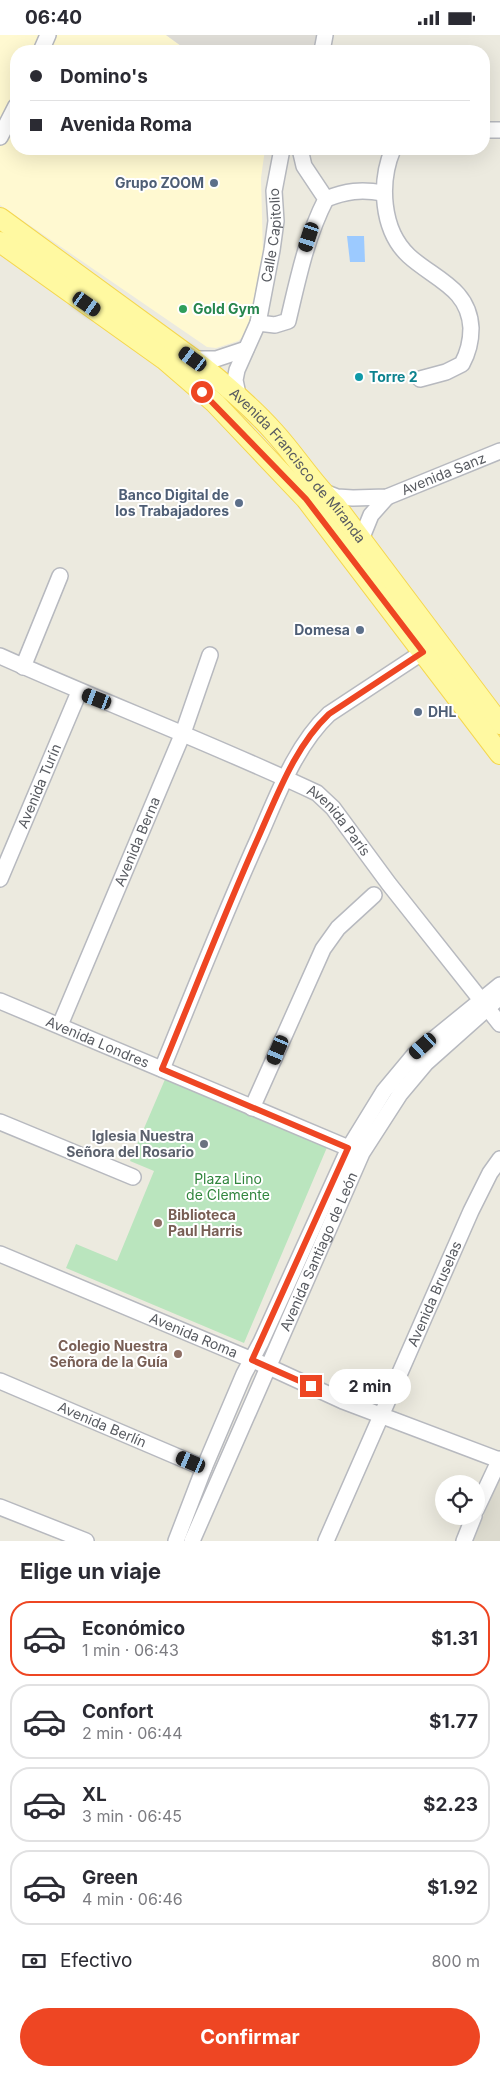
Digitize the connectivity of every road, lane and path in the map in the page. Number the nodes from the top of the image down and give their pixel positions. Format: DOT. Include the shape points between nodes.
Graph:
graph roads {
  1 [pos="10,118"];
  2 [pos="0,137"];
  3 [pos="281,155"];
  4 [pos="301,155"];
  5 [pos="391,155"];
  6 [pos="383,193"];
  7 [pos="326,199"];
  8 [pos="0,218"];
  9 [pos="0,242"];
  10 [pos="258,323"];
  11 [pos="246,349"];
  12 [pos="193,359"];
  13 [pos="420,379"];
  14 [pos="239,399"];
  15 [pos="500,451"];
  16 [pos="318,489"];
  17 [pos="386,497"];
  18 [pos="360,538"];
  19 [pos="363,573"];
  20 [pos="60,576"];
  21 [pos="423,652"];
  22 [pos="210,655"];
  23 [pos="0,657"];
  24 [pos="23,667"];
  25 [pos="80,692"];
  26 [pos="500,724"];
  27 [pos="183,733"];
  28 [pos="500,754"];
  29 [pos="285,779"];
  30 [pos="0,879"];
  31 [pos="374,895"];
  32 [pos="500,985"];
  33 [pos="500,997"];
  34 [pos="0,1001"];
  35 [pos="483,1004"];
  36 [pos="500,1024"];
  37 [pos="60,1025"];
  38 [pos="162,1069"];
  39 [pos="252,1108"];
  40 [pos="0,1122"];
  41 [pos="356,1151"];
  42 [pos="500,1159"];
  43 [pos="133,1177"];
  44 [pos="0,1254"];
  45 [pos="252,1360"];
  46 [pos="269,1367"];
  47 [pos="0,1381"];
  48 [pos="382,1415"];
  49 [pos="500,1460"];
  50 [pos="204,1468"];
  51 [pos="485,1491"];
  52 [pos="0,1507"];
  53 [pos="470,1525"];
  54 [pos="184,1539"];
  55 [pos="86,1541"];
  56 [pos="326,1541"];
  57 [pos="464,1541"];
  1 -- 2 [label="street"];
  3 -- 10 [label="street, Calle Capitolio" via="274,191 276,221"];
  4 -- 7 [label="street" via="304,166"];
  5 -- 6 [label="street"];
  6 -- 7 [label="street" via="364,190 344,192"];
  6 -- 13 [label="street" via="396,238 408,255 457,293 467,306 470,319 470,345 462,364"];
  7 -- 10 [label="street" via="304,252 288,321 275,325"];
  8 -- 12 [label="main road, Avenida Francisco de Miranda"];
  9 -- 19 [label="main road, Avenida Francisco de Miranda" via="164,359 215,403 306,499"];
  10 -- 11 [label="street, Calle Capitolio"];
  11 -- 12 [label="street" via="216,359"];
  11 -- 14 [label="street, Calle Capitolio" via="236,370"];
  12 -- 14 [label="main road, Avenida Francisco de Miranda"];
  14 -- 16 [label="main road, Avenida Francisco de Miranda" via="273,432"];
  15 -- 17 [label="street, Avenida Sanz"];
  16 -- 17 [label="street" via="337,497"];
  16 -- 18 [label="main road, Avenida Francisco de Miranda" via="336,506"];
  17 -- 18 [label="street" via="370,515"];
  18 -- 19 [label="street" via="357,556"];
  18 -- 26 [label="main road, Avenida Francisco de Miranda"];
  19 -- 21 [label="main road, Avenida Francisco de Miranda"];
  20 -- 24 [label="street"];
  21 -- 28 [label="main road, Avenida Francisco de Miranda"];
  21 -- 29 [label="street" via="329,714 316,726"];
  22 -- 27 [label="street, Avenida Berna"];
  23 -- 24 [label="street, Avenida París"];
  24 -- 25 [label="street, Avenida París"];
  25 -- 27 [label="street, Avenida París"];
  25 -- 30 [label="street, Avenida Turín"];
  27 -- 29 [label="street, Avenida París"];
  27 -- 37 [label="street, Avenida Berna"];
  29 -- 35 [label="street, Avenida París" via="317,793 333,807"];
  29 -- 38 [label="street" via="230,901"];
  31 -- 39 [label="street" via="338,928 323,949"];
  32 -- 35 [label="street, Avenida Santiago de León"];
  33 -- 35 [label="street, Avenida Santiago de León"];
  34 -- 37 [label="street, Avenida Londres"];
  35 -- 36 [label="street, Avenida París"];
  35 -- 41 [label="street, Avenida Santiago de León" via="413,1078"];
  37 -- 38 [label="street, Avenida Londres"];
  38 -- 39 [label="street, Avenida Londres"];
  39 -- 41 [label="street, Avenida Londres"];
  40 -- 43 [label="street"];
  41 -- 45 [label="street, Avenida Santiago de León"];
  41 -- 46 [label="street, Avenida Santiago de León"];
  42 -- 48 [label="street, Avenida Bruselas" via="470,1211"];
  44 -- 45 [label="street, Avenida Roma"];
  45 -- 46 [label="street, Avenida Roma"];
  45 -- 50 [label="street, Avenida Santiago de León"];
  46 -- 48 [label="street, Avenida Roma"];
  46 -- 54 [label="street, Avenida Santiago de León"];
  47 -- 50 [label="street, Avenida Berlín"];
  48 -- 49 [label="street, Avenida Roma"];
  48 -- 56 [label="street, Avenida Bruselas"];
  49 -- 51 [label="street"];
  50 -- 54 [label="street, Avenida Santiago de León"];
  52 -- 55 [label="street"];
  53 -- 57 [label="street"];
}
